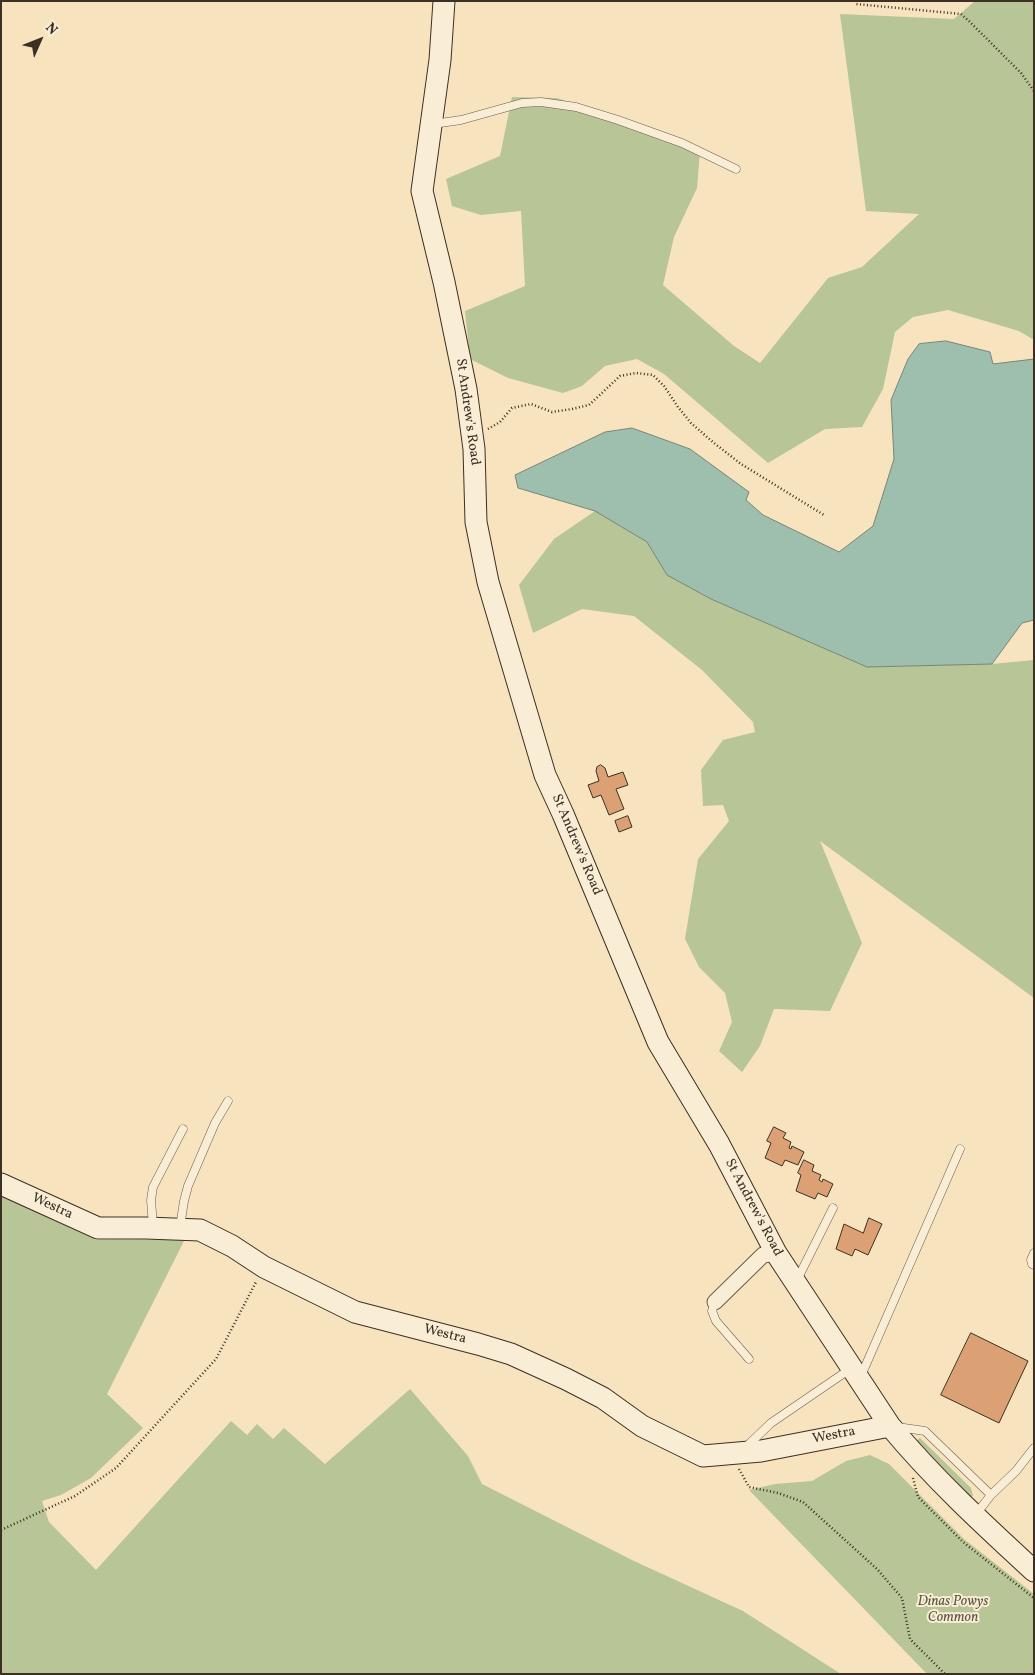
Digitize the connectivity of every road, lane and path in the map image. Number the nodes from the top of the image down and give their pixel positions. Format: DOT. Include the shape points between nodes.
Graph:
graph roads {
  1 [pos="444,1"];
  2 [pos="856,1"];
  3 [pos="1034,91"];
  4 [pos="431,125"];
  5 [pos="736,170"];
  6 [pos="473,439"];
  7 [pos="824,515"];
  8 [pos="228,1101"];
  9 [pos="183,1129"];
  10 [pos="960,1149"];
  11 [pos="1,1184"];
  12 [pos="834,1208"];
  13 [pos="153,1228"];
  14 [pos="180,1229"];
  15 [pos="776,1253"];
  16 [pos="1034,1253"];
  17 [pos="1034,1265"];
  18 [pos="264,1266"];
  19 [pos="796,1283"];
  20 [pos="715,1302"];
  21 [pos="749,1359"];
  22 [pos="856,1374"];
  23 [pos="890,1426"];
  24 [pos="1034,1448"];
  25 [pos="734,1454"];
  26 [pos="910,1470"];
  27 [pos="991,1495"];
  28 [pos="974,1516"];
  29 [pos="1,1530"];
  30 [pos="1034,1571"];
  31 [pos="1034,1598"];
  32 [pos="945,1674"];
  1 -- 4 [label="street, St Andrew's Road"];
  2 -- 3 [label="path" via="856,4 961,14 1021,73"];
  4 -- 5 [label="lane" via="522,103 541,102 618,120 682,143"];
  4 -- 6 [label="street, St Andrew's Road" via="422,191 444,282"];
  6 -- 7 [label="path" via="500,422 512,408 531,404 552,412 572,410 589,405 620,376 653,375 691,422 714,443 741,464"];
  6 -- 15 [label="street, St Andrew's Road" via="476,522 488,582 544,775 658,1042 719,1144"];
  8 -- 14 [label="lane" via="188,1186"];
  9 -- 13 [label="lane" via="153,1187"];
  10 -- 22 [label="lane"];
  11 -- 13 [label="street, Westra" via="98,1228"];
  12 -- 19 [label="lane"];
  13 -- 14 [label="street, Westra"];
  14 -- 18 [label="street, Westra" via="200,1230"];
  15 -- 19 [label="street, St Andrew's Road"];
  15 -- 20 [label="street" via="763,1255"];
  16 -- 17 [label="lane" via="1031,1260"];
  18 -- 25 [label="street, Westra" via="355,1312 511,1354 566,1378 603,1398 642,1426 703,1456"];
  18 -- 29 [label="path" via="216,1359 116,1468 75,1496"];
  19 -- 22 [label="street, St Andrew's Road"];
  20 -- 21 [label="lane" via="712,1311 716,1321"];
  22 -- 23 [label="street, St Andrew's Road"];
  22 -- 25 [label="lane" via="771,1423"];
  23 -- 25 [label="street, Westra"];
  23 -- 27 [label="lane" via="925,1431"];
  23 -- 28 [label="street, St Andrew's Road"];
  24 -- 27 [label="lane"];
  25 -- 32 [label="path" via="749,1487 802,1502 877,1569 902,1598 910,1639"];
  26 -- 31 [label="path" via="918,1497 963,1542"];
  27 -- 28 [label="lane"];
  28 -- 30 [label="street, St Andrew's Road"];
}
